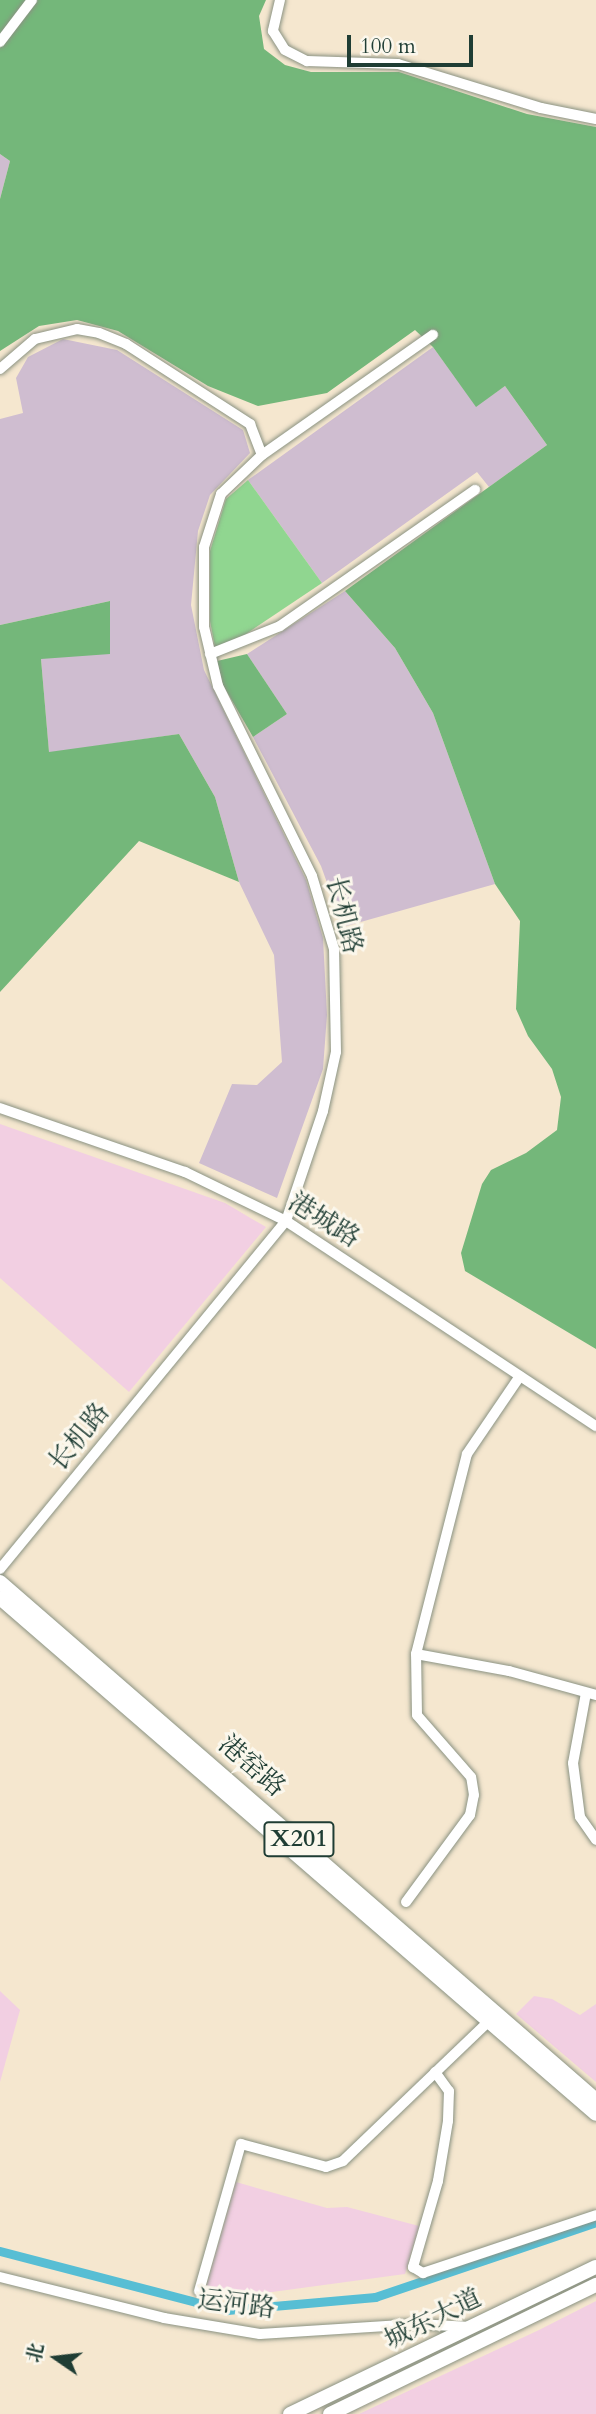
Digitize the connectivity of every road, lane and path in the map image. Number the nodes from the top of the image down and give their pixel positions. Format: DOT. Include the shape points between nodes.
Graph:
graph roads {
  1 [pos="32,0"];
  2 [pos="280,0"];
  3 [pos="0,42"];
  4 [pos="596,119"];
  5 [pos="433,335"];
  6 [pos="0,369"];
  7 [pos="262,455"];
  8 [pos="475,490"];
  9 [pos="210,654"];
  10 [pos="0,1108"];
  11 [pos="286,1221"];
  12 [pos="520,1376"];
  13 [pos="596,1426"];
  14 [pos="0,1569"];
  15 [pos="0,1582"];
  16 [pos="0,1598"];
  17 [pos="416,1654"];
  18 [pos="591,1694"];
  19 [pos="596,1840"];
  20 [pos="406,1902"];
  21 [pos="490,2020"];
  22 [pos="435,2073"];
  23 [pos="596,2100"];
  24 [pos="596,2114"];
  25 [pos="596,2215"];
  26 [pos="596,2267"];
  27 [pos="0,2277"];
  28 [pos="596,2284"];
  29 [pos="199,2291"];
  30 [pos="471,2328"];
  31 [pos="290,2414"];
  32 [pos="330,2414"];
  1 -- 3 [label="street"];
  2 -- 4 [label="street" via="273,31 285,50 307,61 398,64 541,108"];
  5 -- 7 [label="street, 长机路"];
  6 -- 7 [label="street" via="35,339 77,329 99,333 127,344 250,424"];
  7 -- 9 [label="street, 长机路" via="221,494 204,547 204,627"];
  8 -- 9 [label="street" via="280,626"];
  9 -- 11 [label="street, 长机路" via="218,685 312,876 334,949 336,1052 323,1111"];
  10 -- 11 [label="street, 港城路" via="185,1172"];
  11 -- 12 [label="street, 港城路"];
  11 -- 14 [label="street, 长机路"];
  12 -- 13 [label="street, 港城路"];
  12 -- 17 [label="street" via="467,1454"];
  15 -- 23 [label="main road, 港窑路 / X201"];
  16 -- 21 [label="main road, 港窑路 / X201"];
  17 -- 18 [label="street" via="509,1671"];
  17 -- 20 [label="street" via="417,1715 471,1777 474,1795 462,1830"];
  18 -- 19 [label="street" via="573,1763 580,1817"];
  21 -- 22 [label="street"];
  21 -- 24 [label="main road, 港窑路 / X201"];
  22 -- 25 [label="street" via="449,2091 448,2121 438,2181 413,2267 423,2273"];
  22 -- 29 [label="street" via="343,2161 326,2167 241,2144"];
  26 -- 30 [label="main road, 城东大道"];
  27 -- 30 [label="street, 运河路" via="164,2318 260,2334 418,2323"];
  28 -- 32 [label="main road, 城东大道"];
  30 -- 31 [label="main road, 城东大道"];
}
